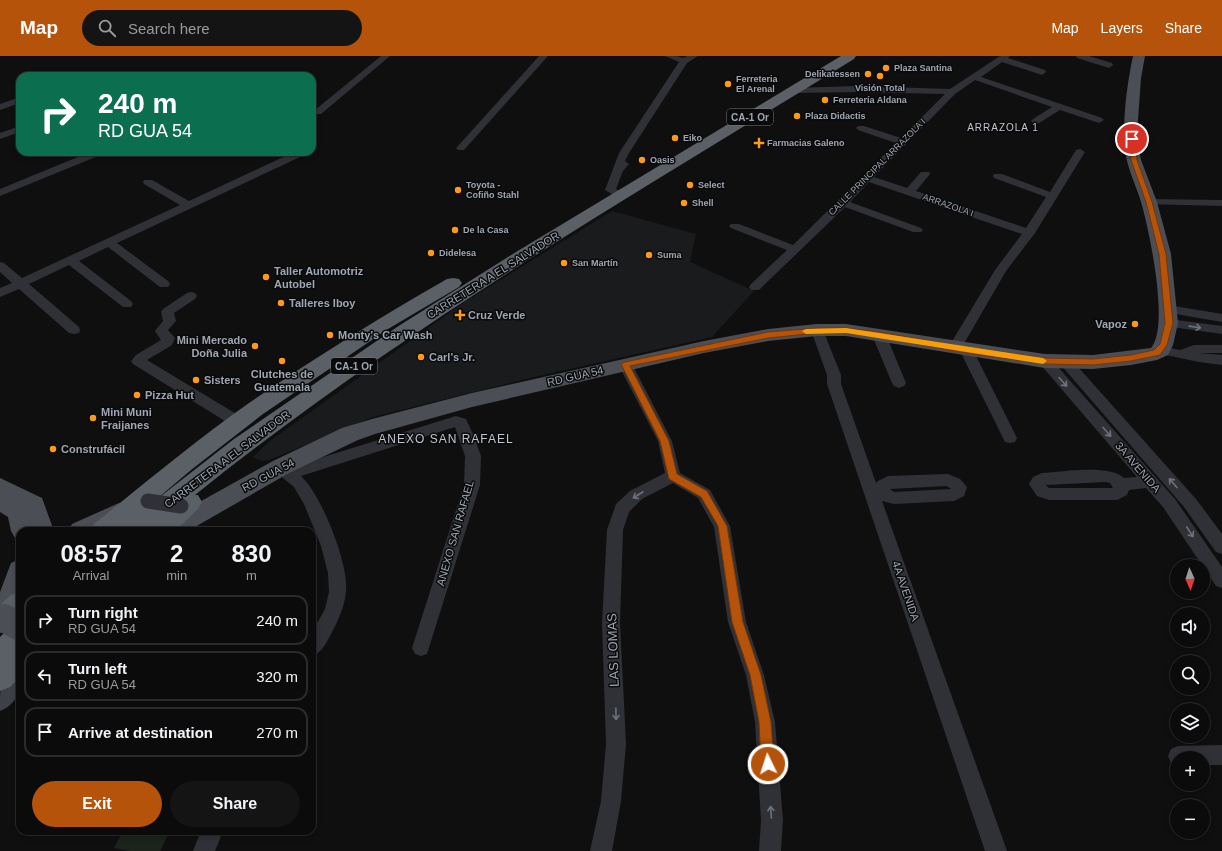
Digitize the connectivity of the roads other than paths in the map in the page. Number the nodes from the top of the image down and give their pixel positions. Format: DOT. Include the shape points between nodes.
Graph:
graph roads {
  1 [pos="386,56"];
  2 [pos="544,56"];
  3 [pos="669,56"];
  4 [pos="694,56"];
  5 [pos="832,56"];
  6 [pos="850,56"];
  7 [pos="1082,56"];
  8 [pos="1139,56"];
  9 [pos="1004,58"];
  10 [pos="684,61"];
  11 [pos="1109,65"];
  12 [pos="1042,72"];
  13 [pos="974,77"];
  14 [pos="796,89"];
  15 [pos="952,92"];
  16 [pos="16,101"];
  17 [pos="1059,106"];
  18 [pos="0,107"];
  19 [pos="318,112"];
  20 [pos="1099,120"];
  21 [pos="1036,121"];
  22 [pos="861,128"];
  23 [pos="16,130"];
  24 [pos="0,136"];
  25 [pos="903,142"];
  26 [pos="461,148"];
  27 [pos="1080,152"];
  28 [pos="89,156"];
  29 [pos="294,156"];
  30 [pos="925,174"];
  31 [pos="998,176"];
  32 [pos="868,178"];
  33 [pos="148,182"];
  34 [pos="909,192"];
  35 [pos="0,193"];
  36 [pos="615,193"];
  37 [pos="1052,196"];
  38 [pos="1149,202"];
  39 [pos="843,203"];
  40 [pos="1222,203"];
  41 [pos="188,206"];
  42 [pos="735,226"];
  43 [pos="917,230"];
  44 [pos="1029,233"];
  45 [pos="109,242"];
  46 [pos="794,249"];
  47 [pos="522,256"];
  48 [pos="70,260"];
  49 [pos="491,262"];
  50 [pos="0,266"];
  51 [pos="21,283"];
  52 [pos="164,284"];
  53 [pos="460,287"];
  54 [pos="754,287"];
  55 [pos="0,293"];
  56 [pos="191,296"];
  57 [pos="127,304"];
  58 [pos="1168,316"];
  59 [pos="1222,318"];
  60 [pos="74,330"];
  61 [pos="817,330"];
  62 [pos="1222,330"];
  63 [pos="879,335"];
  64 [pos="760,336"];
  65 [pos="960,349"];
  66 [pos="1222,349"];
  67 [pos="1161,350"];
  68 [pos="1184,354"];
  69 [pos="1222,360"];
  70 [pos="1045,361"];
  71 [pos="1065,361"];
  72 [pos="625,364"];
  73 [pos="898,383"];
  74 [pos="834,384"];
  75 [pos="238,422"];
  76 [pos="1010,438"];
  77 [pos="284,471"];
  78 [pos="673,476"];
  79 [pos="1150,481"];
  80 [pos="1121,484"];
  81 [pos="0,487"];
  82 [pos="222,500"];
  83 [pos="0,501"];
  84 [pos="141,502"];
  85 [pos="34,504"];
  86 [pos="183,506"];
  87 [pos="22,527"];
  88 [pos="41,527"];
  89 [pos="48,527"];
  90 [pos="88,527"];
  91 [pos="107,527"];
  92 [pos="121,527"];
  93 [pos="138,527"];
  94 [pos="164,527"];
  95 [pos="175,527"];
  96 [pos="1222,547"];
  97 [pos="1222,581"];
  98 [pos="16,596"];
  99 [pos="12,623"];
  100 [pos="316,641"];
  101 [pos="421,648"];
  102 [pos="0,655"];
  103 [pos="16,662"];
  104 [pos="16,674"];
  105 [pos="0,678"];
  106 [pos="0,698"];
  107 [pos="1210,755"];
  108 [pos="1222,755"];
  109 [pos="210,835"];
  110 [pos="204,851"];
  111 [pos="601,851"];
  112 [pos="770,851"];
  113 [pos="996,851"];
  1 -- 19 [label="street"];
  2 -- 26 [label="street"];
  3 -- 10 [label="street"];
  4 -- 10 [label="street"];
  5 -- 36 [label="highway, CA-1 Or" via="680,147 678,152"];
  6 -- 14 [label="highway, CARRETERA A EL SALVADOR / CA-1 Or"];
  7 -- 11 [label="street"];
  8 -- 38 [label="main road" via="1131,120 1132,149"];
  9 -- 12 [label="street"];
  9 -- 13 [label="street, CALLE PRINCIPAL ARRAZOLA I"];
  10 -- 36 [label="street" via="631,143 633,152 618,170"];
  13 -- 15 [label="street, CALLE PRINCIPAL ARRAZOLA I"];
  13 -- 17 [label="street"];
  14 -- 15 [label="street"];
  14 -- 36 [label="highway, CARRETERA A EL SALVADOR / CA-1 Or"];
  15 -- 25 [label="street, CALLE PRINCIPAL ARRAZOLA I"];
  16 -- 18 [label="street"];
  17 -- 20 [label="street"];
  17 -- 21 [label="street"];
  22 -- 25 [label="street"];
  23 -- 24 [label="street"];
  25 -- 32 [label="street, CALLE PRINCIPAL ARRAZOLA I"];
  27 -- 37 [label="street"];
  28 -- 35 [label="street"];
  29 -- 41 [label="street"];
  30 -- 34 [label="street"];
  31 -- 37 [label="street"];
  32 -- 34 [label="street, ARRAZOLA I"];
  32 -- 39 [label="street, CALLE PRINCIPAL ARRAZOLA I"];
  33 -- 41 [label="street"];
  34 -- 44 [label="street, ARRAZOLA I"];
  36 -- 47 [label="highway, CARRETERA A EL SALVADOR / CA-1 Or"];
  36 -- 49 [label="highway, CARRETERA A EL SALVADOR / CA-1 Or"];
  37 -- 44 [label="street"];
  38 -- 40 [label="street"];
  38 -- 58 [label="main road" via="1162,254"];
  39 -- 43 [label="street"];
  39 -- 46 [label="street, CALLE PRINCIPAL ARRAZOLA I"];
  41 -- 45 [label="street"];
  42 -- 46 [label="street"];
  44 -- 65 [label="street" via="1001,270"];
  45 -- 48 [label="street"];
  45 -- 52 [label="street"];
  46 -- 54 [label="street, CALLE PRINCIPAL ARRAZOLA I"];
  47 -- 49 [label="highway"];
  47 -- 53 [label="highway, CARRETERA A EL SALVADOR / CA-1 Or"];
  48 -- 51 [label="street"];
  48 -- 57 [label="street"];
  49 -- 53 [label="highway, CARRETERA A EL SALVADOR / CA-1 Or"];
  50 -- 51 [label="street"];
  51 -- 55 [label="street"];
  51 -- 60 [label="street"];
  53 -- 75 [label="highway" via="381,325"];
  53 -- 86 [label="highway" via="386,354 271,437"];
  53 -- 92 [label="highway, CARRETERA A EL SALVADOR / CA-1 Or" via="264,415"];
  53 -- 93 [label="highway, CARRETERA A EL SALVADOR / CA-1 Or" via="404,331 270,424"];
  56 -- 75 [label="street" via="167,312 171,318 161,332 168,338 167,342 138,361"];
  58 -- 59 [label="street"];
  58 -- 62 [label="street, one-way"];
  58 -- 67 [label="main road"];
  61 -- 63 [label="main road, RD GUA 54" via="846,330"];
  61 -- 64 [label="main road, RD GUA 54"];
  61 -- 74 [label="street, 4A AVENIDA" via="834,375"];
  63 -- 65 [label="main road, RD GUA 54"];
  63 -- 73 [label="street"];
  64 -- 72 [label="main road, RD GUA 54"];
  64 -- 74 [label="street" via="811,336"];
  65 -- 70 [label="main road, RD GUA 54"];
  65 -- 76 [label="street"];
  66 -- 68 [label="street" via="1194,349"];
  67 -- 68 [label="street"];
  67 -- 71 [label="main road, RD GUA 54" via="1131,358 1093,362"];
  68 -- 69 [label="street" via="1199,359"];
  70 -- 71 [label="main road, RD GUA 54"];
  70 -- 79 [label="street, 3A AVENIDA, one-way"];
  96 -- 71 [label="street, 3A AVENIDA, one-way" via="1190,502"];
  72 -- 77 [label="main road, RD GUA 54" via="372,426 350,434"];
  72 -- 78 [label="street" via="665,441"];
  74 -- 113 [label="street, 4A AVENIDA" via="876,490"];
  75 -- 84 [label="highway" via="183,464"];
  77 -- 82 [label="main road, RD GUA 54"];
  77 -- 100 [label="street" via="300,484 315,511 332,556 338,583 332,611"];
  77 -- 101 [label="street, ANEXO SAN RAFAEL" via="456,421 461,423 473,456 472,485"];
  78 -- 111 [label="street, LAS LOMAS, one-way" via="636,495 622,509 615,530 611,623 616,744 611,801"];
  112 -- 78 [label="street, one-way" via="772,820 765,722 756,675 738,622 722,526 704,494"];
  79 -- 80 [label="street"];
  79 -- 97 [label="street, 3A AVENIDA, one-way" via="1183,521"];
  81 -- 85 [label="main road"];
  82 -- 86 [label="street"];
  82 -- 95 [label="main road, RD GUA 54"];
  83 -- 87 [label="main road" via="19,512"];
  84 -- 86 [label="street, bridge"];
  84 -- 90 [label="main road"];
  84 -- 91 [label="highway"];
  85 -- 88 [label="main road"];
  85 -- 89 [label="main road"];
  86 -- 94 [label="highway"];
  98 -- 99 [label="main road"];
  99 -- 102 [label="highway"];
  103 -- 105 [label="highway"];
  104 -- 106 [label="street"];
  107 -- 108 [label="street"];
  109 -- 110 [label="street"];
}
